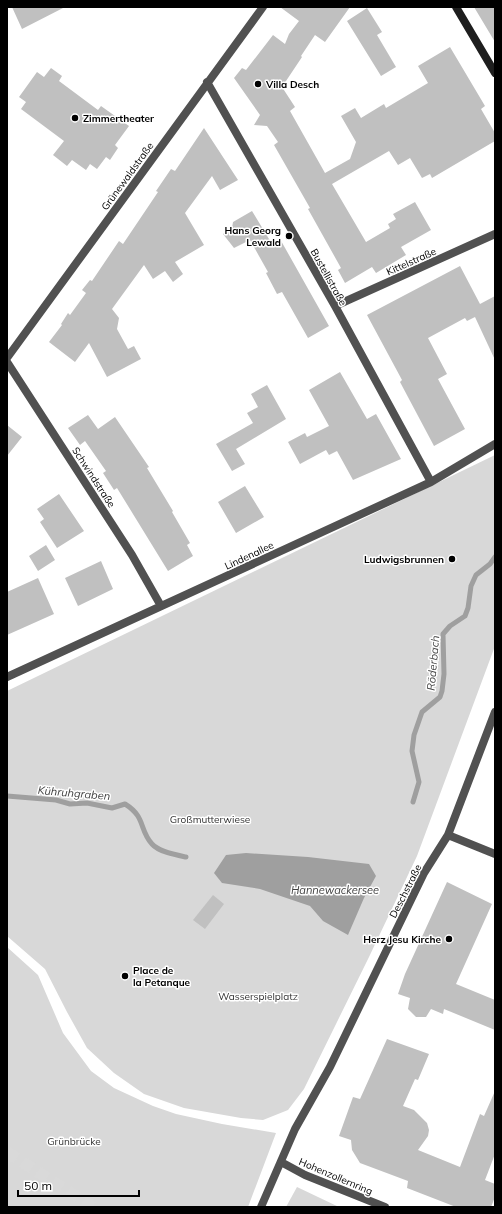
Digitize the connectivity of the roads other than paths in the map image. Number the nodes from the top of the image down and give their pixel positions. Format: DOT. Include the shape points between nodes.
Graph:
graph roads {
  1 [pos="263,7"];
  2 [pos="456,7"];
  3 [pos="495,73"];
  4 [pos="207,82"];
  5 [pos="495,234"];
  6 [pos="335,306"];
  7 [pos="7,358"];
  8 [pos="7,362"];
  9 [pos="495,444"];
  10 [pos="431,482"];
  11 [pos="161,606"];
  12 [pos="7,677"];
  13 [pos="495,712"];
  14 [pos="448,835"];
  15 [pos="495,854"];
  16 [pos="281,1162"];
  17 [pos="261,1207"];
  18 [pos="385,1207"];
  1 -- 4 [label="street, Grünewaldstraße"];
  2 -- 3 [label="main road"];
  4 -- 6 [label="street, Bustellistraße"];
  4 -- 7 [label="street, Grünewaldstraße"];
  5 -- 6 [label="street, Kittelstraße"];
  6 -- 10 [label="street, Bustellistraße"];
  8 -- 11 [label="street, Schwindstraße" via="132,555"];
  9 -- 10 [label="street, Lindenallee"];
  10 -- 11 [label="street, Lindenallee"];
  11 -- 12 [label="street, Lindenallee"];
  13 -- 14 [label="street, Deschstraße"];
  14 -- 15 [label="street"];
  14 -- 16 [label="street, Deschstraße" via="424,873"];
  16 -- 17 [label="street, Deschstraße"];
  16 -- 18 [label="street, Hohenzollernring" via="305,1175"];
}
